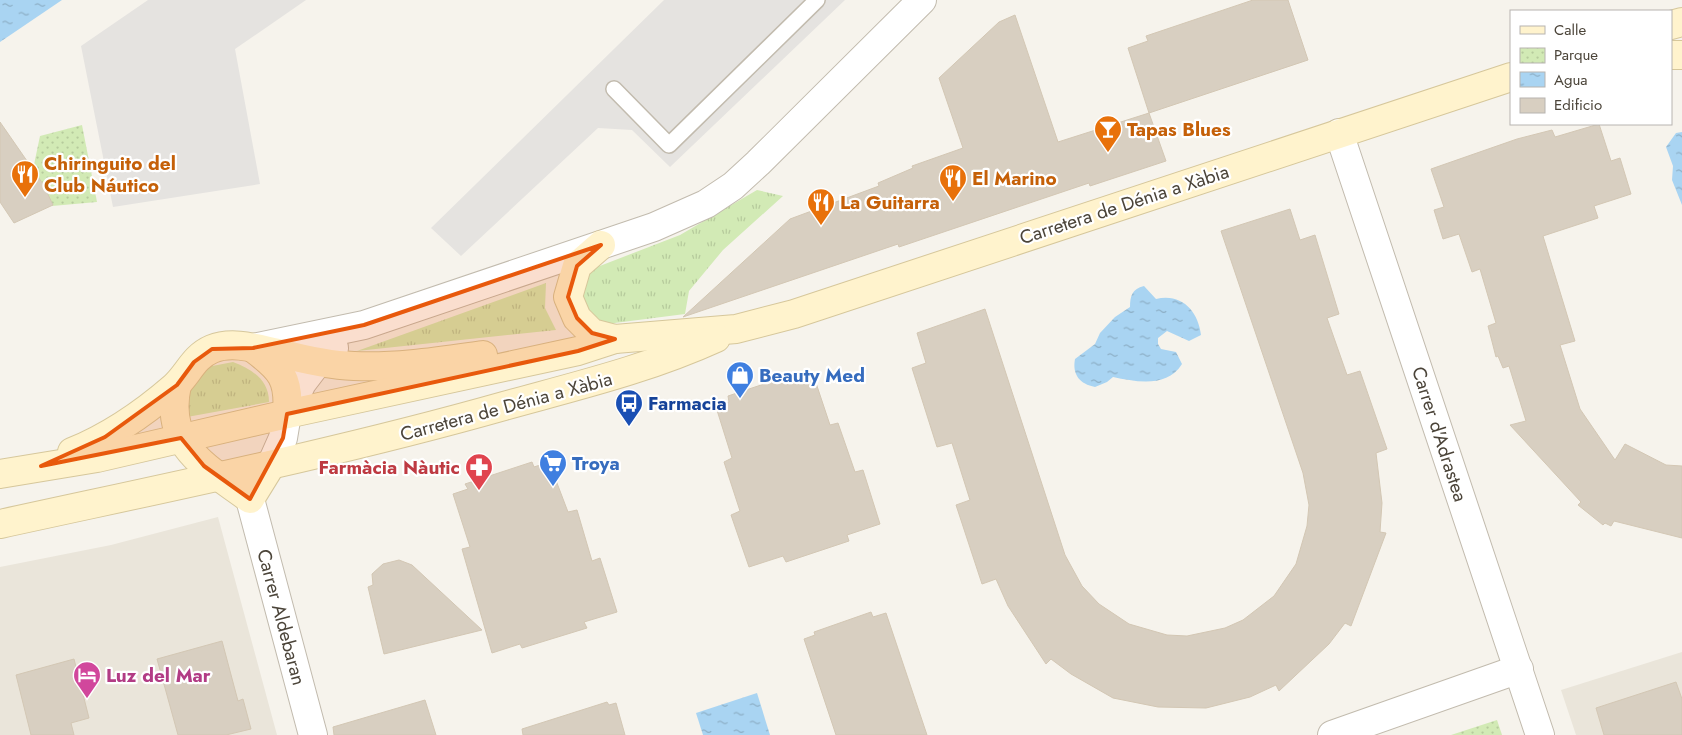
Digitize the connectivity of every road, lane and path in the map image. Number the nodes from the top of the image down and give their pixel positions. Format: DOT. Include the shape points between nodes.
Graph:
graph roads {
  1 [pos="817,0"];
  2 [pos="922,0"];
  3 [pos="1510,77"];
  4 [pos="614,89"];
  5 [pos="1339,133"];
  6 [pos="601,245"];
  7 [pos="364,325"];
  8 [pos="736,329"];
  9 [pos="615,339"];
  10 [pos="253,348"];
  11 [pos="318,362"];
  12 [pos="177,385"];
  13 [pos="287,414"];
  14 [pos="181,438"];
  15 [pos="271,465"];
  16 [pos="41,466"];
  17 [pos="0,474"];
  18 [pos="220,476"];
  19 [pos="250,499"];
  20 [pos="0,524"];
  21 [pos="1518,669"];
  22 [pos="313,735"];
  23 [pos="1332,735"];
  24 [pos="1540,735"];
  1 -- 4 [label="lane" via="669,145"];
  2 -- 6 [label="street" via="733,186 687,213"];
  3 -- 5 [label="street, Carretera de Dénia a Xàbia"];
  5 -- 8 [label="street, Carretera de Dénia a Xàbia" via="794,314"];
  5 -- 21 [label="street, Carrer d'Adrastea"];
  6 -- 7 [label="street"];
  6 -- 9 [label="street" via="578,266 568,297 577,318 592,332"];
  7 -- 10 [label="street"];
  7 -- 11 [label="street"];
  8 -- 9 [label="street, Carretera de Dénia a Xàbia"];
  8 -- 15 [label="street, Carretera de Dénia a Xàbia" via="679,355 612,377 415,432"];
  9 -- 11 [label="street" via="391,366"];
  9 -- 13 [label="street, Carretera de Dénia a Xàbia" via="578,351"];
  10 -- 11 [label="street"];
  10 -- 12 [label="street" via="228,346 212,349 194,362"];
  10 -- 13 [label="street" via="272,362 285,379 289,393"];
  11 -- 13 [label="street" via="302,383"];
  12 -- 14 [label="street" via="172,404"];
  12 -- 16 [label="street" via="105,436"];
  13 -- 14 [label="street, Carretera de Dénia a Xàbia"];
  13 -- 15 [label="street" via="283,438"];
  14 -- 16 [label="street, Carretera de Dénia a Xàbia" via="97,458"];
  14 -- 18 [label="street" via="196,459"];
  15 -- 18 [label="street, Carretera de Dénia a Xàbia"];
  15 -- 19 [label="street"];
  16 -- 17 [label="street, Carretera de Dénia a Xàbia"];
  18 -- 19 [label="street"];
  18 -- 20 [label="street, Carretera de Dénia a Xàbia"];
  19 -- 22 [label="street, Carrer Aldebaran"];
  21 -- 23 [label="street"];
  21 -- 24 [label="street, Carrer d'Adrastea"];
}
